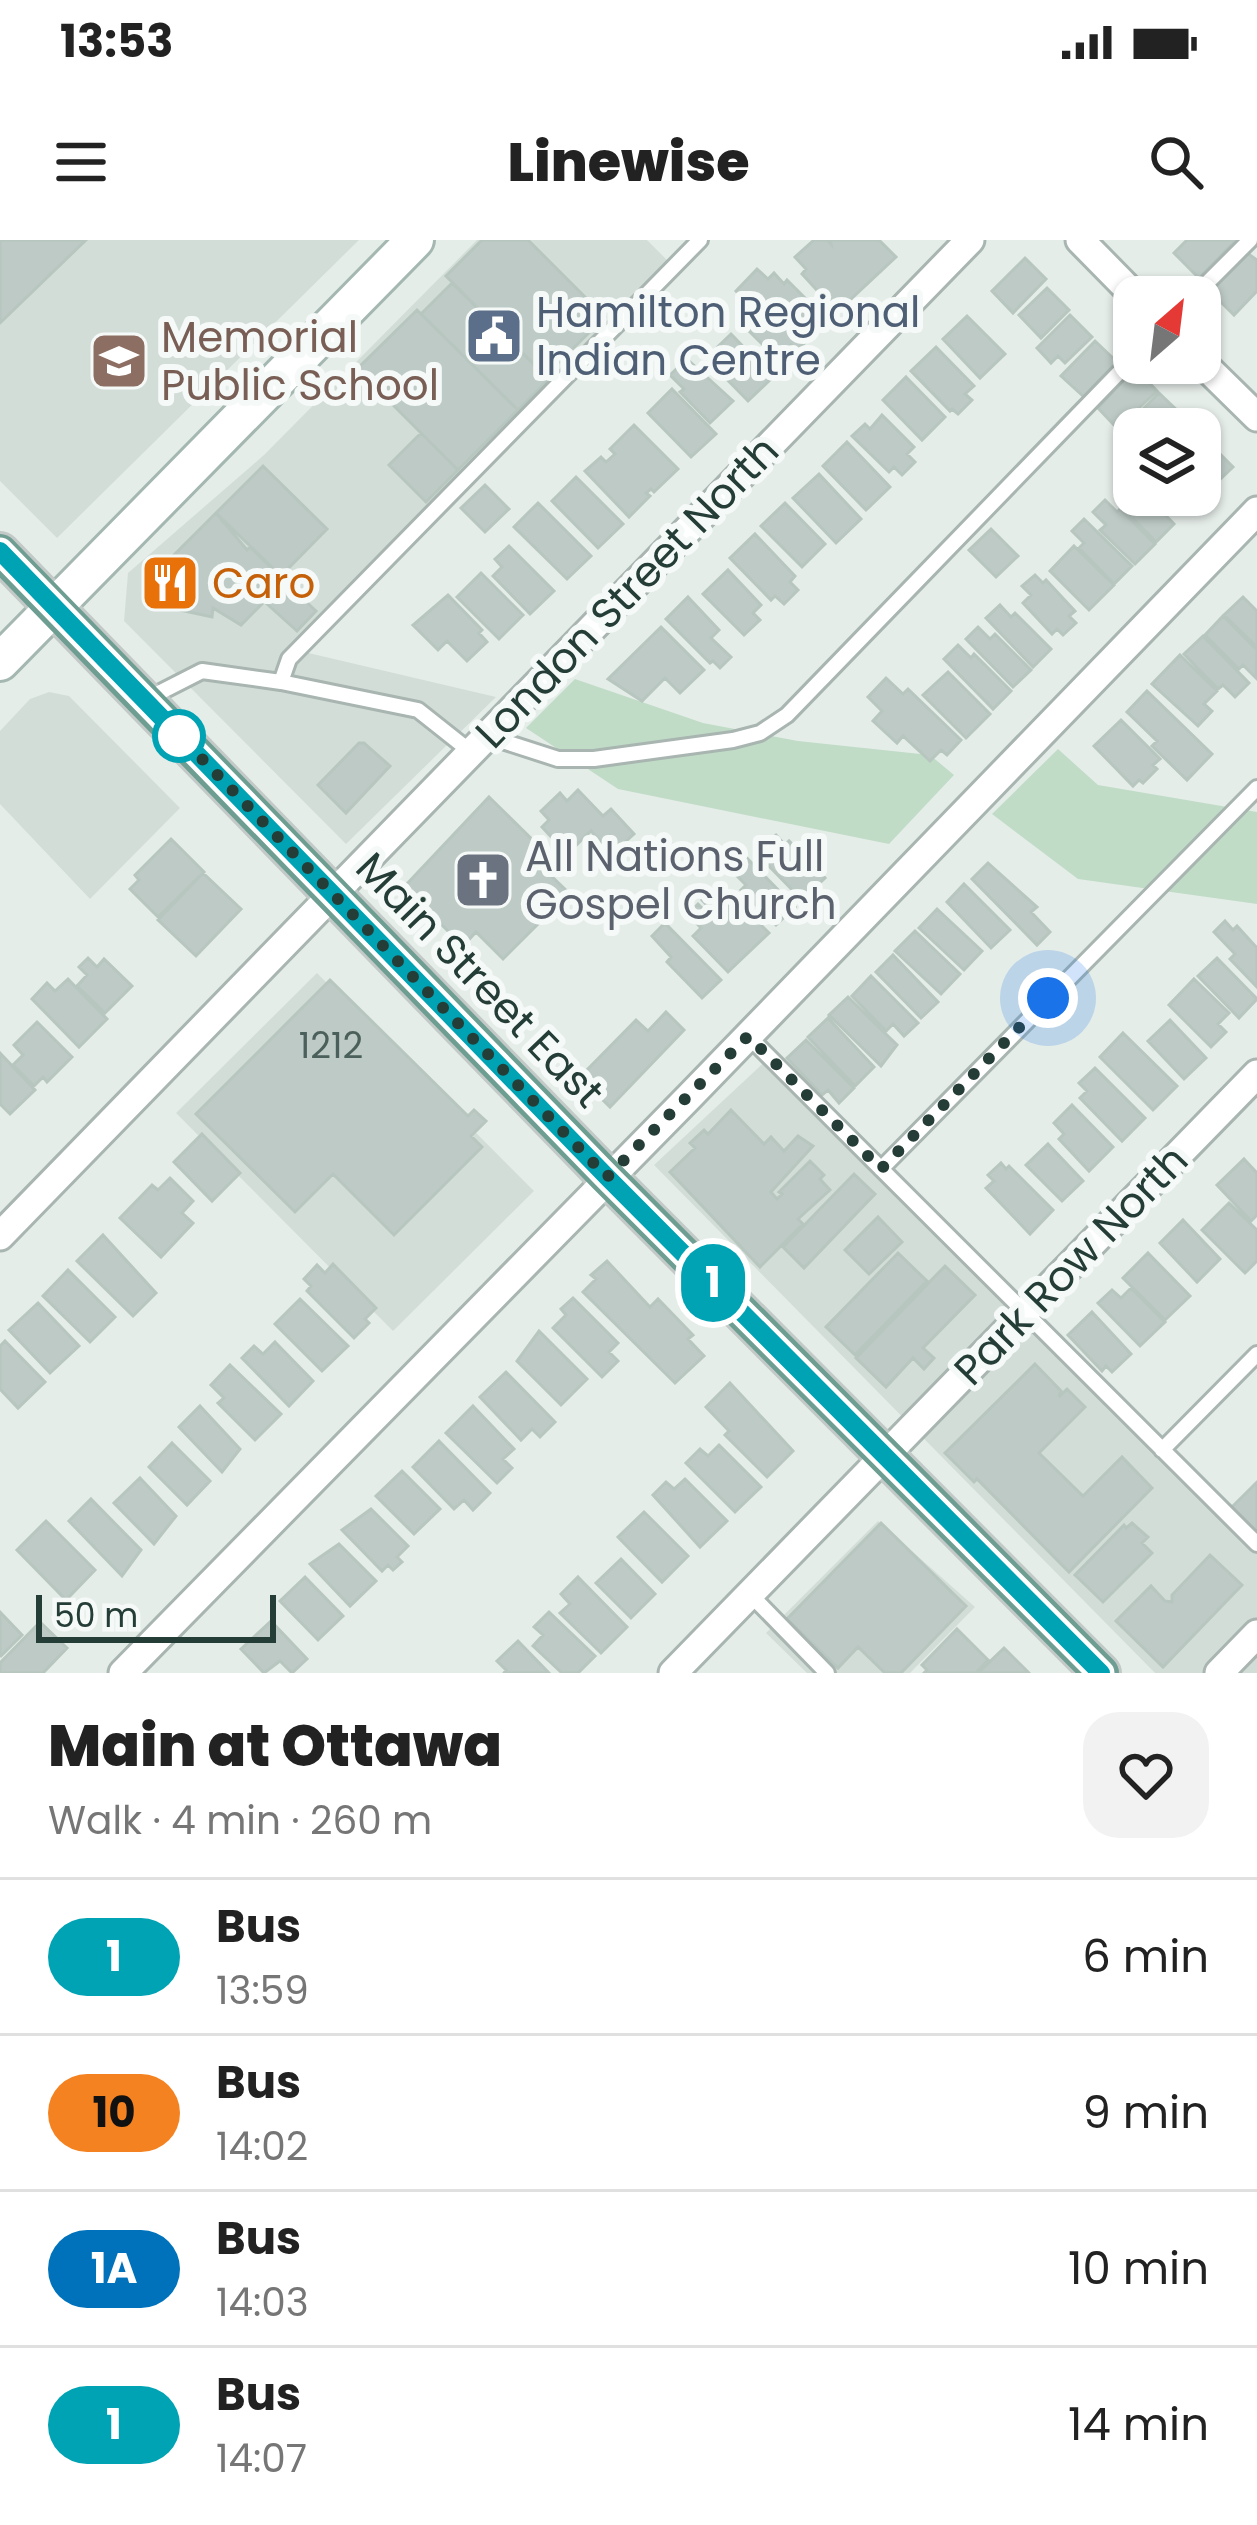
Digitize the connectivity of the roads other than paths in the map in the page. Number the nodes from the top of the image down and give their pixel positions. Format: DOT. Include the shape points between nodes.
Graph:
graph roads {
  1 [pos="415,240"];
  2 [pos="700,240"];
  3 [pos="970,240"];
  4 [pos="1080,240"];
  5 [pos="1250,240"];
  6 [pos="1115,276"];
  7 [pos="1214,276"];
  8 [pos="1113,380"];
  9 [pos="1221,382"];
  10 [pos="1257,417"];
  11 [pos="1257,511"];
  12 [pos="0,552"];
  13 [pos="54,607"];
  14 [pos="0,662"];
  15 [pos="281,682"];
  16 [pos="144,700"];
  17 [pos="479,744"];
  18 [pos="1257,788"];
  19 [pos="334,893"];
  20 [pos="748,1036"];
  21 [pos="1257,1074"];
  22 [pos="881,1169"];
  23 [pos="607,1177"];
  24 [pos="0,1236"];
  25 [pos="1024,1313"];
  26 [pos="1257,1354"];
  27 [pos="1162,1450"];
  28 [pos="886,1456"];
  29 [pos="1257,1544"];
  30 [pos="750,1594"];
  31 [pos="1257,1634"];
  32 [pos="123,1673"];
  33 [pos="673,1673"];
  34 [pos="827,1673"];
  35 [pos="1101,1673"];
  36 [pos="1219,1673"];
  1 -- 13 [label="main road"];
  2 -- 15 [label="lane" via="289,659"];
  3 -- 17 [label="street, London Street North"];
  4 -- 6 [label="street"];
  5 -- 7 [label="lane"];
  8 -- 17 [label="lane" via="787,715 760,733 594,759"];
  9 -- 10 [label="street"];
  11 -- 20 [label="street"];
  12 -- 13 [label="main road, Main Street East"];
  13 -- 14 [label="main road"];
  13 -- 16 [label="main road, Main Street East"];
  15 -- 16 [label="lane" via="202,671"];
  15 -- 17 [label="lane" via="418,710"];
  16 -- 19 [label="main road, Main Street East"];
  17 -- 19 [label="street, London Street North"];
  18 -- 22 [label="lane"];
  19 -- 23 [label="main road, Main Street East"];
  19 -- 24 [label="street, London Street North"];
  20 -- 22 [label="lane"];
  20 -- 23 [label="street"];
  21 -- 25 [label="street, Park Row North"];
  22 -- 25 [label="lane"];
  23 -- 28 [label="main road, Main Street East"];
  23 -- 32 [label="street"];
  25 -- 27 [label="lane"];
  25 -- 28 [label="street, Park Row North"];
  26 -- 27 [label="lane"];
  27 -- 29 [label="lane"];
  28 -- 30 [label="street, Park Row North"];
  28 -- 35 [label="main road, Main Street East"];
  30 -- 33 [label="street, Park Row North"];
  30 -- 34 [label="lane"];
  31 -- 36 [label="street"];
}
